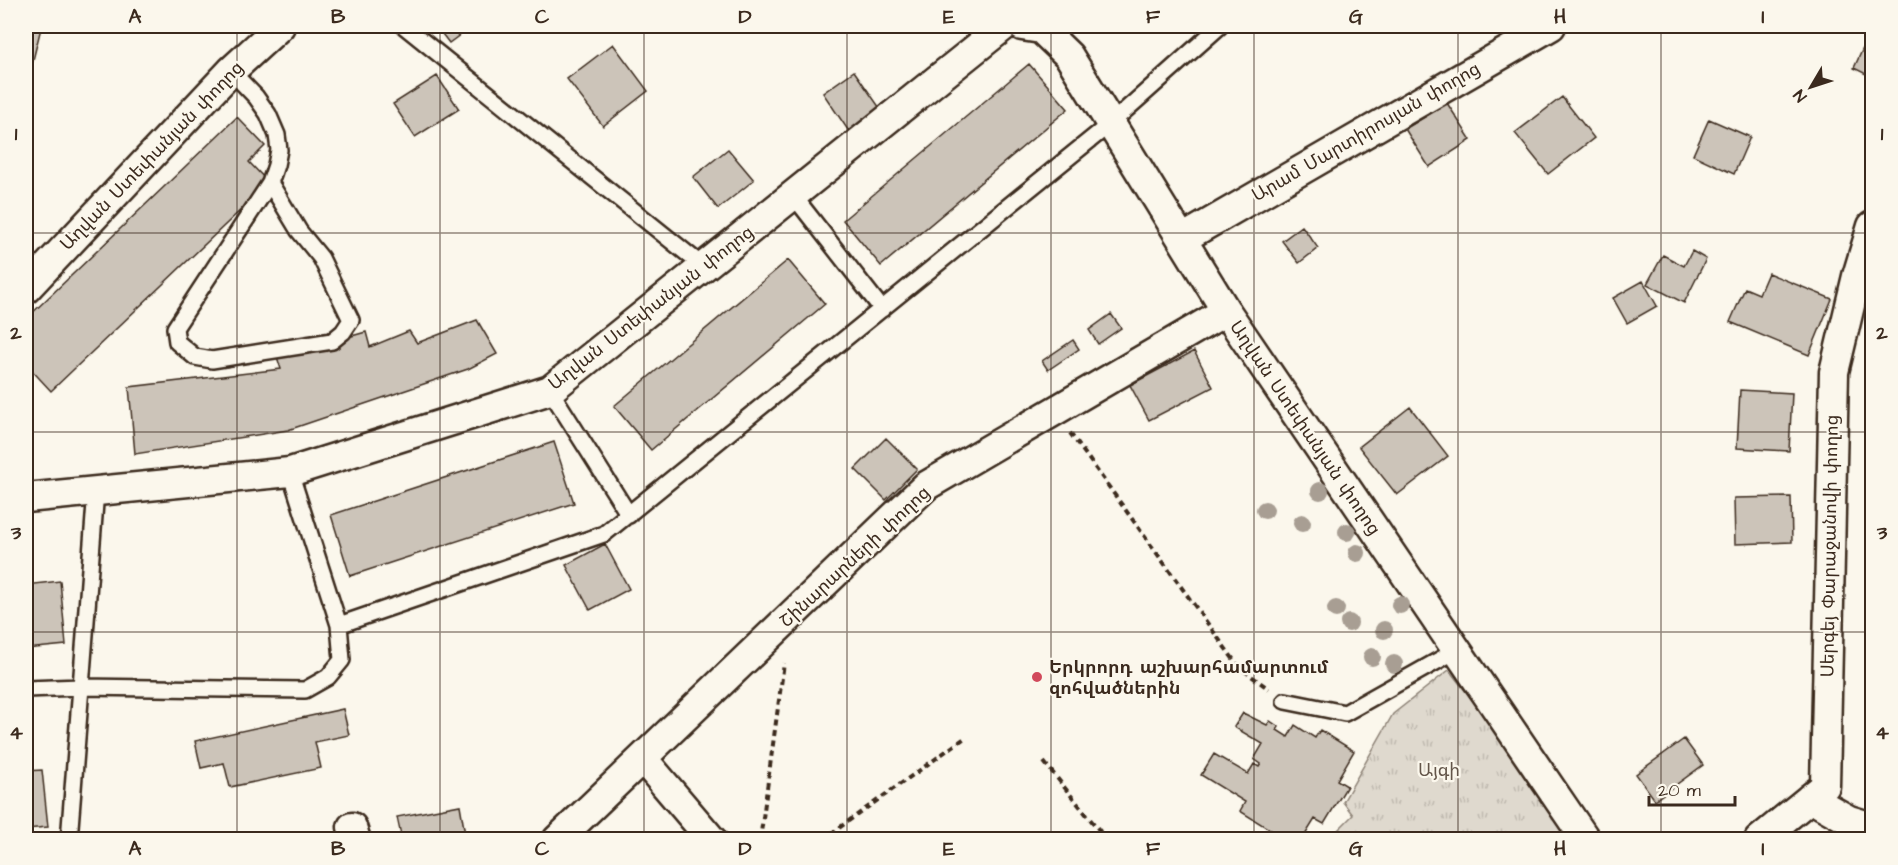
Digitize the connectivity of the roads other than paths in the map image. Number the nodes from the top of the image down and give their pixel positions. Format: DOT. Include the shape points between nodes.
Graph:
graph roads {
  1 [pos="280,26"];
  2 [pos="404,26"];
  3 [pos="1005,26"];
  4 [pos="1022,26"];
  5 [pos="1220,26"];
  6 [pos="1551,26"];
  7 [pos="231,71"];
  8 [pos="1111,123"];
  9 [pos="270,183"];
  10 [pos="793,195"];
  11 [pos="1872,226"];
  12 [pos="1182,239"];
  13 [pos="704,267"];
  14 [pos="26,289"];
  15 [pos="882,309"];
  16 [pos="1226,311"];
  17 [pos="550,390"];
  18 [pos="290,472"];
  19 [pos="96,490"];
  20 [pos="26,498"];
  21 [pos="628,515"];
  22 [pos="339,625"];
  23 [pos="1457,650"];
  24 [pos="81,687"];
  25 [pos="26,689"];
  26 [pos="1285,701"];
  27 [pos="643,759"];
  28 [pos="1810,798"];
  29 [pos="1872,827"];
  30 [pos="69,840"];
  31 [pos="557,840"];
  32 [pos="712,840"];
  33 [pos="1586,840"];
  34 [pos="1759,840"];
  1 -- 7 [label="street, Աղվան Ստեփանյան փողոց"];
  2 -- 13 [label="lane"];
  3 -- 10 [label="street, Աղվան Ստեփանյան փողոց"];
  4 -- 8 [label="street, Աղվան Ստեփանյան փողոց" via="1041,29 1069,56"];
  5 -- 8 [label="lane"];
  6 -- 12 [label="street, Արամ Մարտիրոսյան փողոց"];
  7 -- 9 [label="lane" via="256,97 277,135 279,150"];
  7 -- 14 [label="street, Աղվան Ստեփանյան փողոց"];
  8 -- 12 [label="street, Աղվան Ստեփանյան փողոց"];
  8 -- 15 [label="lane"];
  9 -- 9 [label="lane" via="175,328 177,342 195,357 212,360 332,341 351,320 321,258 299,231"];
  10 -- 13 [label="street, Աղվան Ստեփանյան փողոց"];
  10 -- 15 [label="lane"];
  11 -- 28 [label="street, Սերգեյ Փարաջանովի փողոց" via="1834,372 1825,786"];
  12 -- 16 [label="street, Աղվան Ստեփանյան փողոց"];
  13 -- 17 [label="street, Աղվան Ստեփանյան փողոց"];
  15 -- 21 [label="lane"];
  16 -- 23 [label="street, Աղվան Ստեփանյան փողոց"];
  16 -- 27 [label="street, Շինարարների փողոց" via="926,486"];
  17 -- 18 [label="street, Աղվան Ստեփանյան փողոց"];
  17 -- 21 [label="lane"];
  18 -- 19 [label="street, Աղվան Ստեփանյան փողոց"];
  18 -- 22 [label="lane"];
  19 -- 20 [label="street, Աղվան Ստեփանյան փողոց"];
  19 -- 24 [label="lane"];
  21 -- 22 [label="lane" via="604,534"];
  22 -- 24 [label="lane" via="342,660 328,677 305,690"];
  23 -- 26 [label="lane" via="1345,713"];
  23 -- 33 [label="street, Աղվան Ստեփանյան փողոց"];
  24 -- 25 [label="lane"];
  24 -- 30 [label="lane"];
  27 -- 31 [label="street, Շինարարների փողոց"];
  27 -- 32 [label="street"];
  28 -- 29 [label="street" via="1849,820"];
  28 -- 34 [label="street, Սերգեյ Փարաջանովի փողոց"];
}
